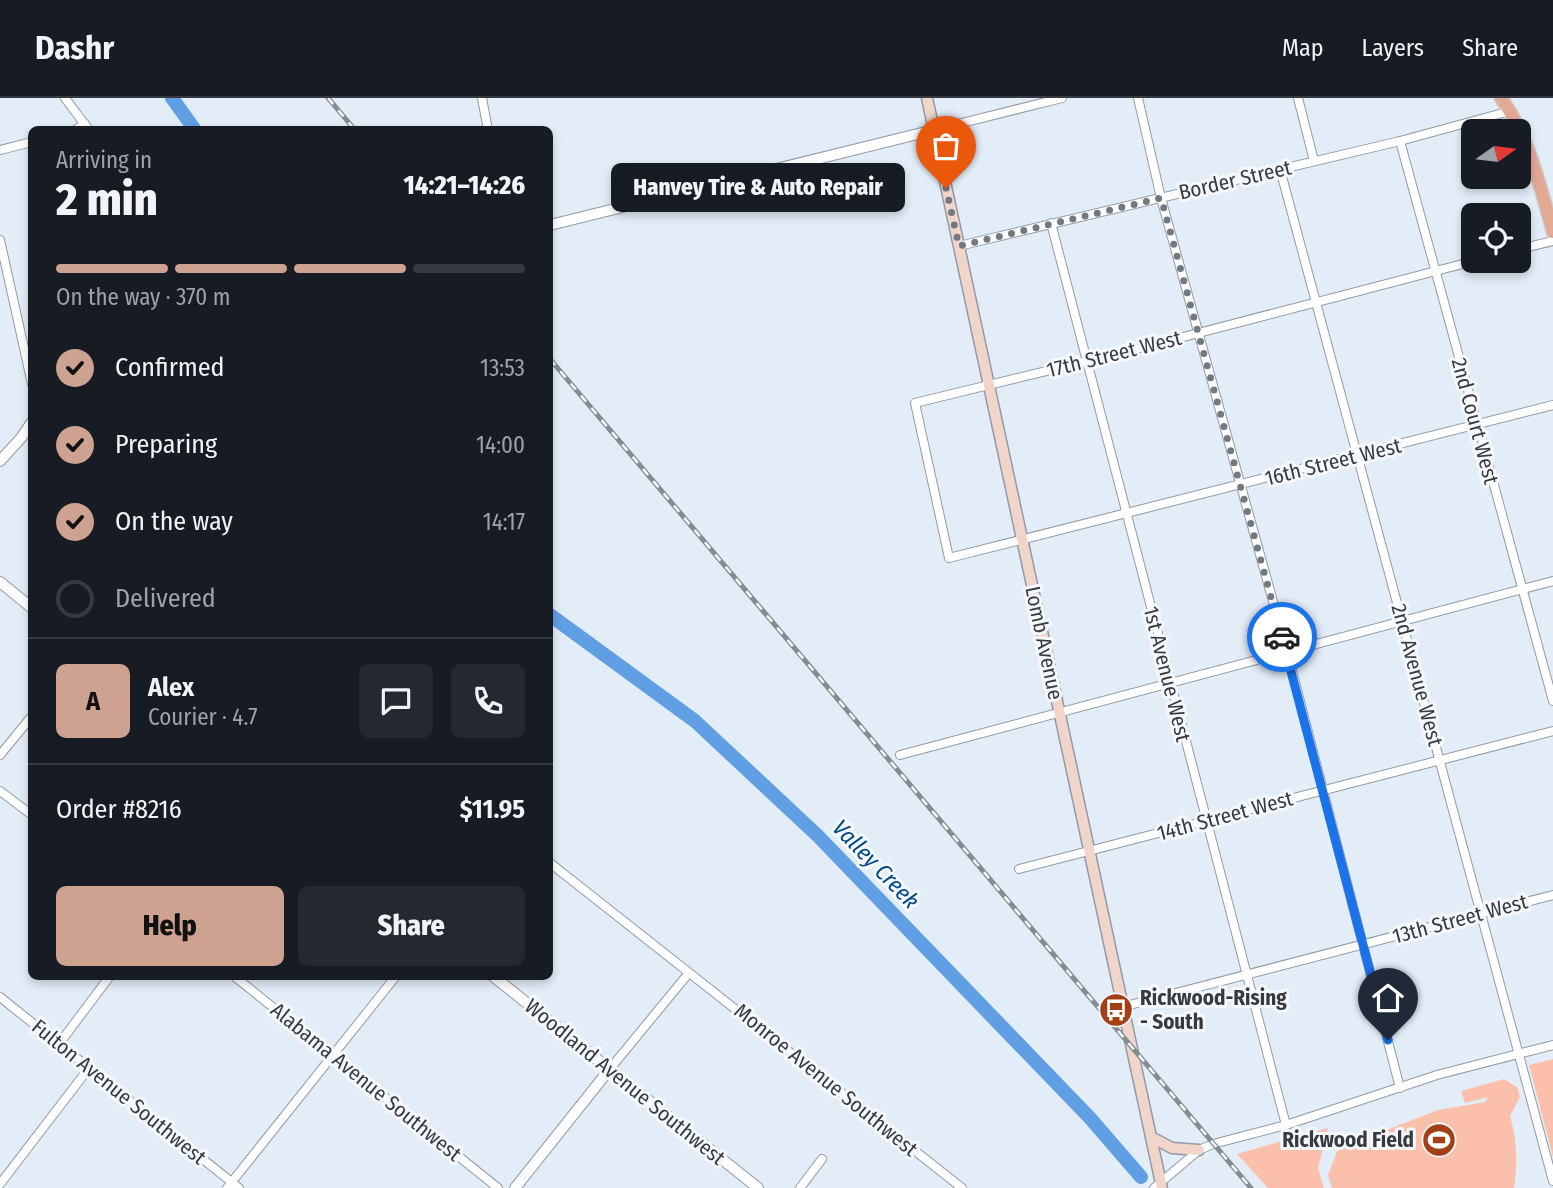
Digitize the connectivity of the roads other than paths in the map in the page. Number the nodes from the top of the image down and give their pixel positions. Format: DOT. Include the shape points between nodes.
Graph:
graph roads {
  1 [pos="65,98"];
  2 [pos="482,98"];
  3 [pos="927,98"];
  4 [pos="1062,98"];
  5 [pos="1138,98"];
  6 [pos="1298,98"];
  7 [pos="1501,98"];
  8 [pos="1510,111"];
  9 [pos="86,126"];
  10 [pos="487,126"];
  11 [pos="934,130"];
  12 [pos="1400,141"];
  13 [pos="28,143"];
  14 [pos="0,150"];
  15 [pos="1314,161"];
  16 [pos="1280,169"];
  17 [pos="1161,198"];
  18 [pos="1051,223"];
  19 [pos="553,224"];
  20 [pos="1553,232"];
  21 [pos="0,240"];
  22 [pos="1553,241"];
  23 [pos="959,246"];
  24 [pos="1531,246"];
  25 [pos="1461,265"];
  26 [pos="1434,272"];
  27 [pos="1316,303"];
  28 [pos="1198,333"];
  29 [pos="1085,362"];
  30 [pos="28,366"];
  31 [pos="989,385"];
  32 [pos="1553,405"];
  33 [pos="1476,425"];
  34 [pos="28,430"];
  35 [pos="1357,456"];
  36 [pos="0,460"];
  37 [pos="1239,486"];
  38 [pos="1126,514"];
  39 [pos="1022,541"];
  40 [pos="949,558"];
  41 [pos="0,582"];
  42 [pos="1553,582"];
  43 [pos="1522,589"];
  44 [pos="28,605"];
  45 [pos="1403,621"];
  46 [pos="1286,653"];
  47 [pos="1170,683"];
  48 [pos="1553,701"];
  49 [pos="1059,712"];
  50 [pos="28,721"];
  51 [pos="1553,732"];
  52 [pos="0,755"];
  53 [pos="900,755"];
  54 [pos="1439,759"];
  55 [pos="1323,790"];
  56 [pos="0,791"];
  57 [pos="28,812"];
  58 [pos="1205,821"];
  59 [pos="1089,852"];
  60 [pos="553,865"];
  61 [pos="1019,869"];
  62 [pos="1553,895"];
  63 [pos="1481,914"];
  64 [pos="1362,945"];
  65 [pos="688,974"];
  66 [pos="1245,974"];
  67 [pos="107,980"];
  68 [pos="239,980"];
  69 [pos="393,980"];
  70 [pos="498,980"];
  71 [pos="0,997"];
  72 [pos="1122,1007"];
  73 [pos="58,1044"];
  74 [pos="1553,1045"];
  75 [pos="1519,1054"];
  76 [pos="332,1055"];
  77 [pos="89,1068"];
  78 [pos="609,1070"];
  79 [pos="1400,1088"];
  80 [pos="1286,1125"];
  81 [pos="1151,1137"];
  82 [pos="1199,1150"];
  83 [pos="822,1159"];
  84 [pos="1553,1181"];
  85 [pos="0,1184"];
  86 [pos="1159,1185"];
  87 [pos="232,1186"];
  88 [pos="498,1188"];
  89 [pos="514,1188"];
  90 [pos="758,1188"];
  91 [pos="800,1188"];
  92 [pos="962,1188"];
  1 -- 9 [label="street"];
  2 -- 10 [label="street"];
  3 -- 11 [label="main road, Lomb Avenue"];
  4 -- 11 [label="street"];
  5 -- 17 [label="street"];
  6 -- 15 [label="street"];
  7 -- 8 [label="main road"];
  8 -- 12 [label="street, Border Street"];
  8 -- 20 [label="main road" via="1535,167"];
  11 -- 19 [label="street"];
  11 -- 23 [label="main road, Lomb Avenue"];
  12 -- 15 [label="street, Border Street"];
  12 -- 26 [label="street, 2nd Court West"];
  13 -- 14 [label="street"];
  15 -- 16 [label="street, Border Street"];
  16 -- 17 [label="street, Border Street"];
  16 -- 27 [label="street, 2nd Avenue West"];
  17 -- 18 [label="street, Border Street"];
  17 -- 28 [label="street"];
  18 -- 23 [label="street, Border Street"];
  18 -- 29 [label="street, 1st Avenue West"];
  21 -- 30 [label="street"];
  22 -- 24 [label="street"];
  23 -- 31 [label="main road, Lomb Avenue"];
  25 -- 26 [label="street, 17th Street West"];
  26 -- 27 [label="street, 17th Street West"];
  26 -- 33 [label="street, 2nd Court West"];
  27 -- 28 [label="street, 17th Street West"];
  27 -- 35 [label="street, 2nd Avenue West"];
  28 -- 29 [label="street, 17th Street West"];
  28 -- 37 [label="street"];
  29 -- 31 [label="street, 17th Street West"];
  29 -- 38 [label="street, 1st Avenue West"];
  31 -- 39 [label="main road, Lomb Avenue"];
  31 -- 40 [label="street, 17th Street West" via="915,403"];
  32 -- 33 [label="street, 16th Street West"];
  33 -- 35 [label="street, 16th Street West"];
  33 -- 43 [label="street, 2nd Court West"];
  34 -- 36 [label="street"];
  35 -- 37 [label="street, 16th Street West"];
  35 -- 45 [label="street, 2nd Avenue West"];
  37 -- 38 [label="street, 16th Street West"];
  37 -- 46 [label="street"];
  38 -- 39 [label="street, 16th Street West"];
  38 -- 47 [label="street, 1st Avenue West"];
  39 -- 40 [label="street, 16th Street West"];
  39 -- 49 [label="main road, Lomb Avenue"];
  41 -- 44 [label="street"];
  42 -- 43 [label="street"];
  43 -- 45 [label="street"];
  43 -- 48 [label="street, 2nd Court West"];
  45 -- 46 [label="street"];
  45 -- 54 [label="street, 2nd Avenue West"];
  46 -- 47 [label="street"];
  46 -- 55 [label="street"];
  47 -- 49 [label="street"];
  47 -- 58 [label="street, 1st Avenue West"];
  49 -- 53 [label="street"];
  49 -- 59 [label="main road, Lomb Avenue"];
  50 -- 52 [label="street"];
  51 -- 54 [label="street, 14th Street West"];
  54 -- 55 [label="street, 14th Street West"];
  54 -- 63 [label="street, 2nd Avenue West"];
  55 -- 58 [label="street, 14th Street West"];
  55 -- 64 [label="street"];
  56 -- 57 [label="street"];
  58 -- 59 [label="street, 14th Street West"];
  58 -- 66 [label="street, 1st Avenue West"];
  59 -- 61 [label="street, 14th Street West"];
  59 -- 72 [label="main road, Lomb Avenue"];
  60 -- 65 [label="street, Monroe Avenue Southwest"];
  62 -- 63 [label="street, 13th Street West"];
  63 -- 64 [label="street, 13th Street West"];
  63 -- 75 [label="street, 2nd Avenue West"];
  64 -- 66 [label="street, 13th Street West"];
  64 -- 79 [label="street"];
  65 -- 78 [label="street"];
  65 -- 92 [label="street, Monroe Avenue Southwest"];
  66 -- 72 [label="street, 13th Street West"];
  66 -- 80 [label="street, 1st Avenue West"];
  67 -- 73 [label="street"];
  68 -- 76 [label="street, Alabama Avenue Southwest"];
  69 -- 76 [label="street"];
  70 -- 78 [label="street, Woodland Avenue Southwest"];
  71 -- 73 [label="street, Fulton Avenue Southwest"];
  72 -- 81 [label="main road, Lomb Avenue"];
  73 -- 77 [label="street, Fulton Avenue Southwest"];
  74 -- 75 [label="street"];
  75 -- 79 [label="street"];
  75 -- 84 [label="street, 2nd Avenue West"];
  76 -- 87 [label="street"];
  76 -- 88 [label="street, Alabama Avenue Southwest"];
  77 -- 85 [label="street"];
  77 -- 87 [label="street, Fulton Avenue Southwest"];
  78 -- 89 [label="street"];
  78 -- 90 [label="street, Woodland Avenue Southwest"];
  79 -- 80 [label="street"];
  80 -- 82 [label="street"];
  81 -- 82 [label="main road" via="1172,1148"];
  81 -- 86 [label="main road, Lomb Avenue"];
  82 -- 86 [label="street"];
  83 -- 91 [label="street"];
}
